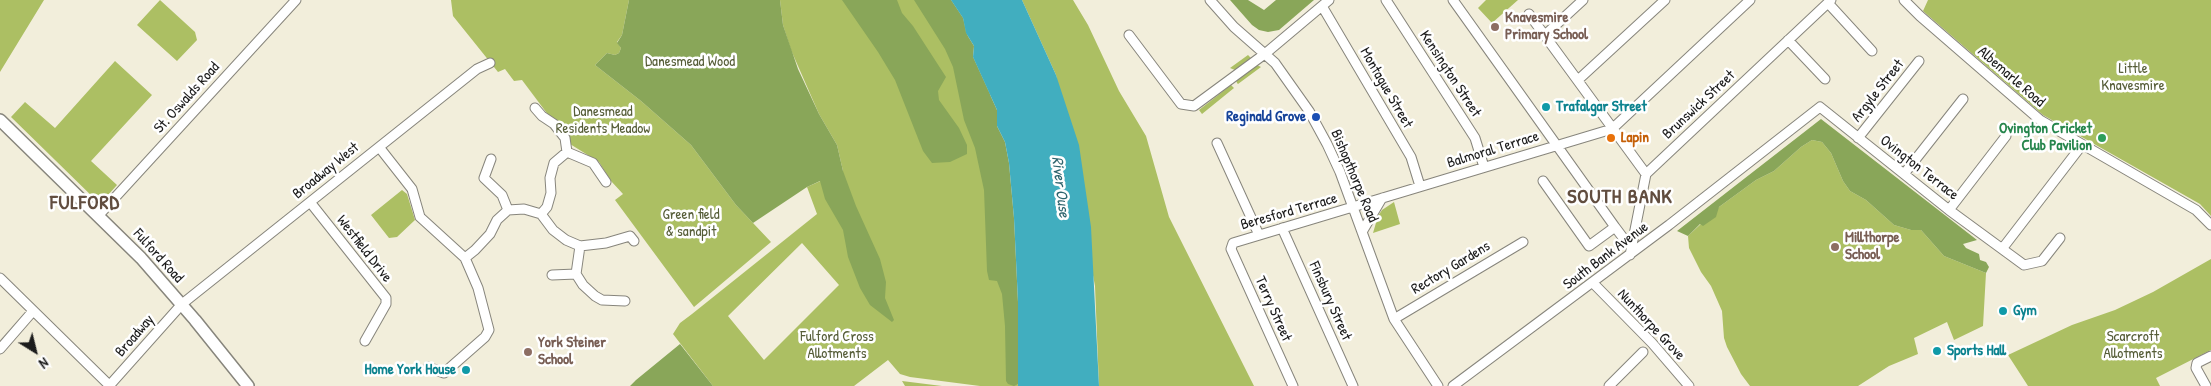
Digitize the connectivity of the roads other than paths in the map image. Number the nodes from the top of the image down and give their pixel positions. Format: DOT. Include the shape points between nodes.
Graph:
graph roads {
  1 [pos="296,0"];
  2 [pos="1210,0"];
  3 [pos="1386,0"];
  4 [pos="1452,0"];
  5 [pos="1583,0"];
  6 [pos="1665,0"];
  7 [pos="1750,0"];
  8 [pos="1904,0"];
  9 [pos="1829,2"];
  10 [pos="1326,3"];
  11 [pos="1529,14"];
  12 [pos="1129,35"];
  13 [pos="1545,35"];
  14 [pos="1788,40"];
  15 [pos="1872,51"];
  16 [pos="1266,53"];
  17 [pos="1919,61"];
  18 [pos="490,63"];
  19 [pos="1825,79"];
  20 [pos="1578,80"];
  21 [pos="1963,99"];
  22 [pos="1820,107"];
  23 [pos="535,108"];
  24 [pos="1,122"];
  25 [pos="1612,129"];
  26 [pos="2006,136"];
  27 [pos="1858,138"];
  28 [pos="1217,143"];
  29 [pos="1557,145"];
  30 [pos="2082,145"];
  31 [pos="379,147"];
  32 [pos="567,152"];
  33 [pos="491,159"];
  34 [pos="1484,168"];
  35 [pos="1646,174"];
  36 [pos="1904,174"];
  37 [pos="1543,181"];
  38 [pos="606,182"];
  39 [pos="1420,186"];
  40 [pos="1382,198"];
  41 [pos="310,202"];
  42 [pos="1353,207"];
  43 [pos="508,210"];
  44 [pos="1949,210"];
  45 [pos="541,214"];
  46 [pos="99,215"];
  47 [pos="2211,225"];
  48 [pos="1614,227"];
  49 [pos="1282,228"];
  50 [pos="1362,232"];
  51 [pos="1259,235"];
  52 [pos="2060,238"];
  53 [pos="634,241"];
  54 [pos="1523,242"];
  55 [pos="1233,243"];
  56 [pos="1632,245"];
  57 [pos="580,246"];
  58 [pos="2002,249"];
  59 [pos="1630,255"];
  60 [pos="465,258"];
  61 [pos="576,274"];
  62 [pos="552,275"];
  63 [pos="0,278"];
  64 [pos="1592,283"];
  65 [pos="625,301"];
  66 [pos="182,304"];
  67 [pos="34,311"];
  68 [pos="1394,319"];
  69 [pos="365,341"];
  70 [pos="0,349"];
  71 [pos="1643,352"];
  72 [pos="2211,356"];
  73 [pos="428,367"];
  74 [pos="109,386"];
  75 [pos="248,386"];
  76 [pos="1293,386"];
  77 [pos="1353,386"];
  78 [pos="1438,386"];
  79 [pos="1453,386"];
  80 [pos="1609,386"];
  81 [pos="1689,386"];
  82 [pos="2206,386"];
  1 -- 46 [label="street, St. Oswalds Road"];
  2 -- 16 [label="street, Bishopthorpe Road" via="1234,27"];
  3 -- 34 [label="street, Kensington Street" via="1474,138"];
  4 -- 29 [label="street"];
  5 -- 13 [label="street"];
  6 -- 20 [label="street"];
  7 -- 25 [label="street"];
  8 -- 30 [label="street, Albemarle Road" via="2040,120"];
  9 -- 14 [label="street, Brunswick Street"];
  9 -- 15 [label="street"];
  10 -- 16 [label="street"];
  10 -- 39 [label="street, Montague Street" via="1411,157"];
  11 -- 13 [label="street"];
  12 -- 16 [label="street" via="1181,104 1194,106"];
  13 -- 20 [label="street"];
  14 -- 19 [label="street"];
  14 -- 35 [label="street, Brunswick Street"];
  16 -- 42 [label="street, Bishopthorpe Road" via="1294,89 1327,144"];
  17 -- 27 [label="street, Argyle Street"];
  18 -- 31 [label="street, Broadway West" via="477,69"];
  20 -- 25 [label="street"];
  21 -- 36 [label="street"];
  22 -- 27 [label="street, Ovington Terrace"];
  22 -- 59 [label="street, South Bank Avenue"];
  23 -- 32 [label="street" via="565,138"];
  24 -- 46 [label="main road, Fulford Road"];
  25 -- 29 [label="street, Balmoral Terrace"];
  25 -- 35 [label="street"];
  26 -- 44 [label="street"];
  27 -- 36 [label="street, Ovington Terrace"];
  28 -- 51 [label="street"];
  29 -- 34 [label="street, Balmoral Terrace"];
  29 -- 48 [label="street"];
  30 -- 47 [label="street, Albemarle Road" via="2196,210"];
  30 -- 58 [label="street"];
  31 -- 41 [label="street, Broadway West"];
  31 -- 60 [label="street" via="412,189 420,217"];
  32 -- 38 [label="street" via="593,163"];
  32 -- 45 [label="street" via="554,163 551,193"];
  33 -- 43 [label="street" via="481,178 502,195"];
  34 -- 39 [label="street, Balmoral Terrace"];
  35 -- 56 [label="street"];
  36 -- 44 [label="street, Ovington Terrace"];
  37 -- 48 [label="street" via="1589,246"];
  39 -- 40 [label="street, Balmoral Terrace"];
  40 -- 42 [label="street, Balmoral Terrace"];
  40 -- 50 [label="street"];
  41 -- 66 [label="street, Broadway West"];
  41 -- 69 [label="street, Westfield Drive" via="386,298 386,304"];
  42 -- 49 [label="street, Beresford Terrace"];
  42 -- 50 [label="street, Bishopthorpe Road"];
  43 -- 45 [label="street" via="524,209"];
  43 -- 60 [label="street" via="496,220 490,234"];
  44 -- 58 [label="street, Ovington Terrace"];
  45 -- 57 [label="street" via="553,230"];
  46 -- 66 [label="main road, Fulford Road"];
  48 -- 56 [label="street"];
  49 -- 51 [label="street, Beresford Terrace"];
  49 -- 77 [label="street, Finsbury Street"];
  50 -- 68 [label="street, Bishopthorpe Road"];
  51 -- 55 [label="street, Beresford Terrace"];
  52 -- 58 [label="street, Ovington Terrace" via="2055,255 2024,265"];
  53 -- 57 [label="street" via="630,236 606,244"];
  54 -- 68 [label="street, Rectory Gardens"];
  55 -- 76 [label="street, Terry Street" via="1231,248"];
  56 -- 59 [label="street"];
  57 -- 61 [label="street"];
  59 -- 64 [label="street, South Bank Avenue"];
  60 -- 73 [label="street" via="478,288 489,330 444,373"];
  61 -- 62 [label="street"];
  61 -- 65 [label="street" via="583,285 602,300"];
  63 -- 67 [label="street"];
  64 -- 79 [label="street, South Bank Avenue"];
  64 -- 81 [label="street, Nunthorpe Grove" via="1652,343"];
  66 -- 74 [label="street, Broadway"];
  66 -- 75 [label="main road, Fulford Road"];
  67 -- 70 [label="street"];
  67 -- 74 [label="street"];
  68 -- 78 [label="street, Bishopthorpe Road"];
  71 -- 80 [label="street"];
  72 -- 82 [label="street" via="2198,363 2196,368"];
}
